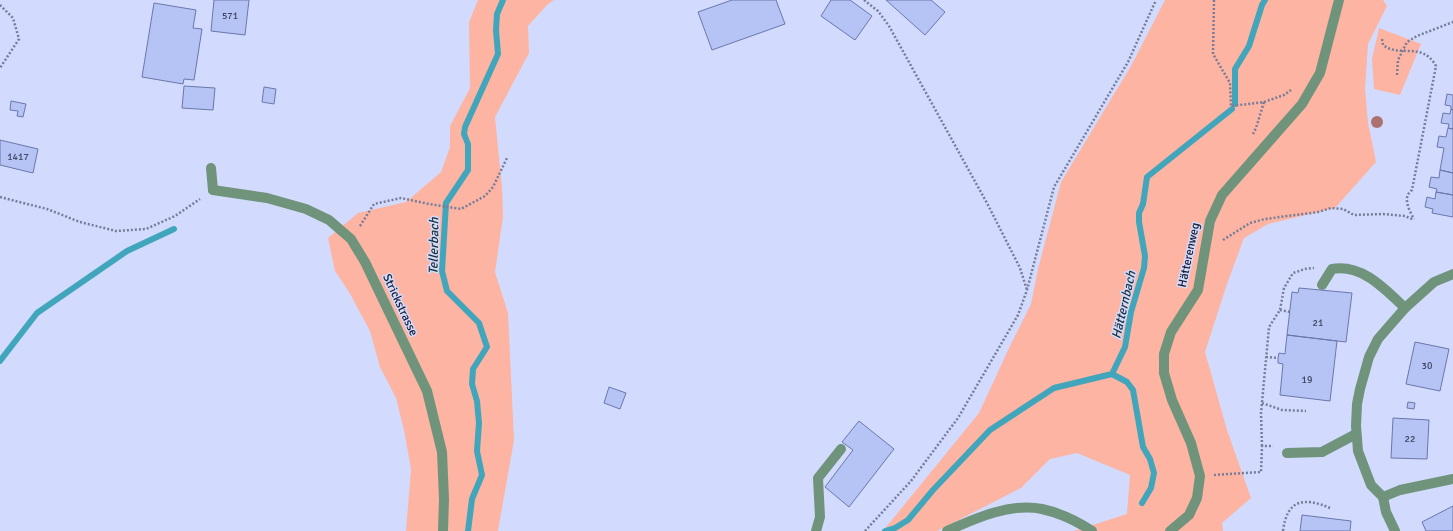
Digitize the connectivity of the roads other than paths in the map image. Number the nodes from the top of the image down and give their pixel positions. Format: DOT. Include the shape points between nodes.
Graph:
graph roads {
  1 [pos="1339,0"];
  2 [pos="211,168"];
  3 [pos="1453,274"];
  4 [pos="1322,286"];
  5 [pos="1405,308"];
  6 [pos="1356,434"];
  7 [pos="840,449"];
  8 [pos="1286,453"];
  9 [pos="1453,479"];
  10 [pos="1383,497"];
  11 [pos="443,531"];
  12 [pos="816,531"];
  13 [pos="947,531"];
  14 [pos="1092,531"];
  15 [pos="1170,531"];
  16 [pos="1395,531"];
  1 -- 15 [label="street, Hätterenweg" via="1320,73 1302,104 1222,195 1210,221 1198,290 1171,332 1164,354 1164,373 1172,400 1191,443 1200,476 1197,498 1188,515"];
  2 -- 11 [label="street, Strickstrasse" via="213,190 267,198 306,209 329,220 351,239 365,262 427,392 442,452"];
  3 -- 5 [label="street" via="1434,282"];
  4 -- 5 [label="street" via="1332,269 1342,267 1358,271 1374,280"];
  5 -- 6 [label="street" via="1378,339 1369,358 1357,404"];
  6 -- 8 [label="street" via="1322,452"];
  6 -- 10 [label="street" via="1358,450 1371,485"];
  7 -- 12 [label="street" via="818,478 820,517"];
  9 -- 10 [label="street" via="1400,490"];
  10 -- 16 [label="street" via="1386,512"];
  13 -- 14 [label="street" via="998,511 1022,508 1040,508 1056,513"];
}
